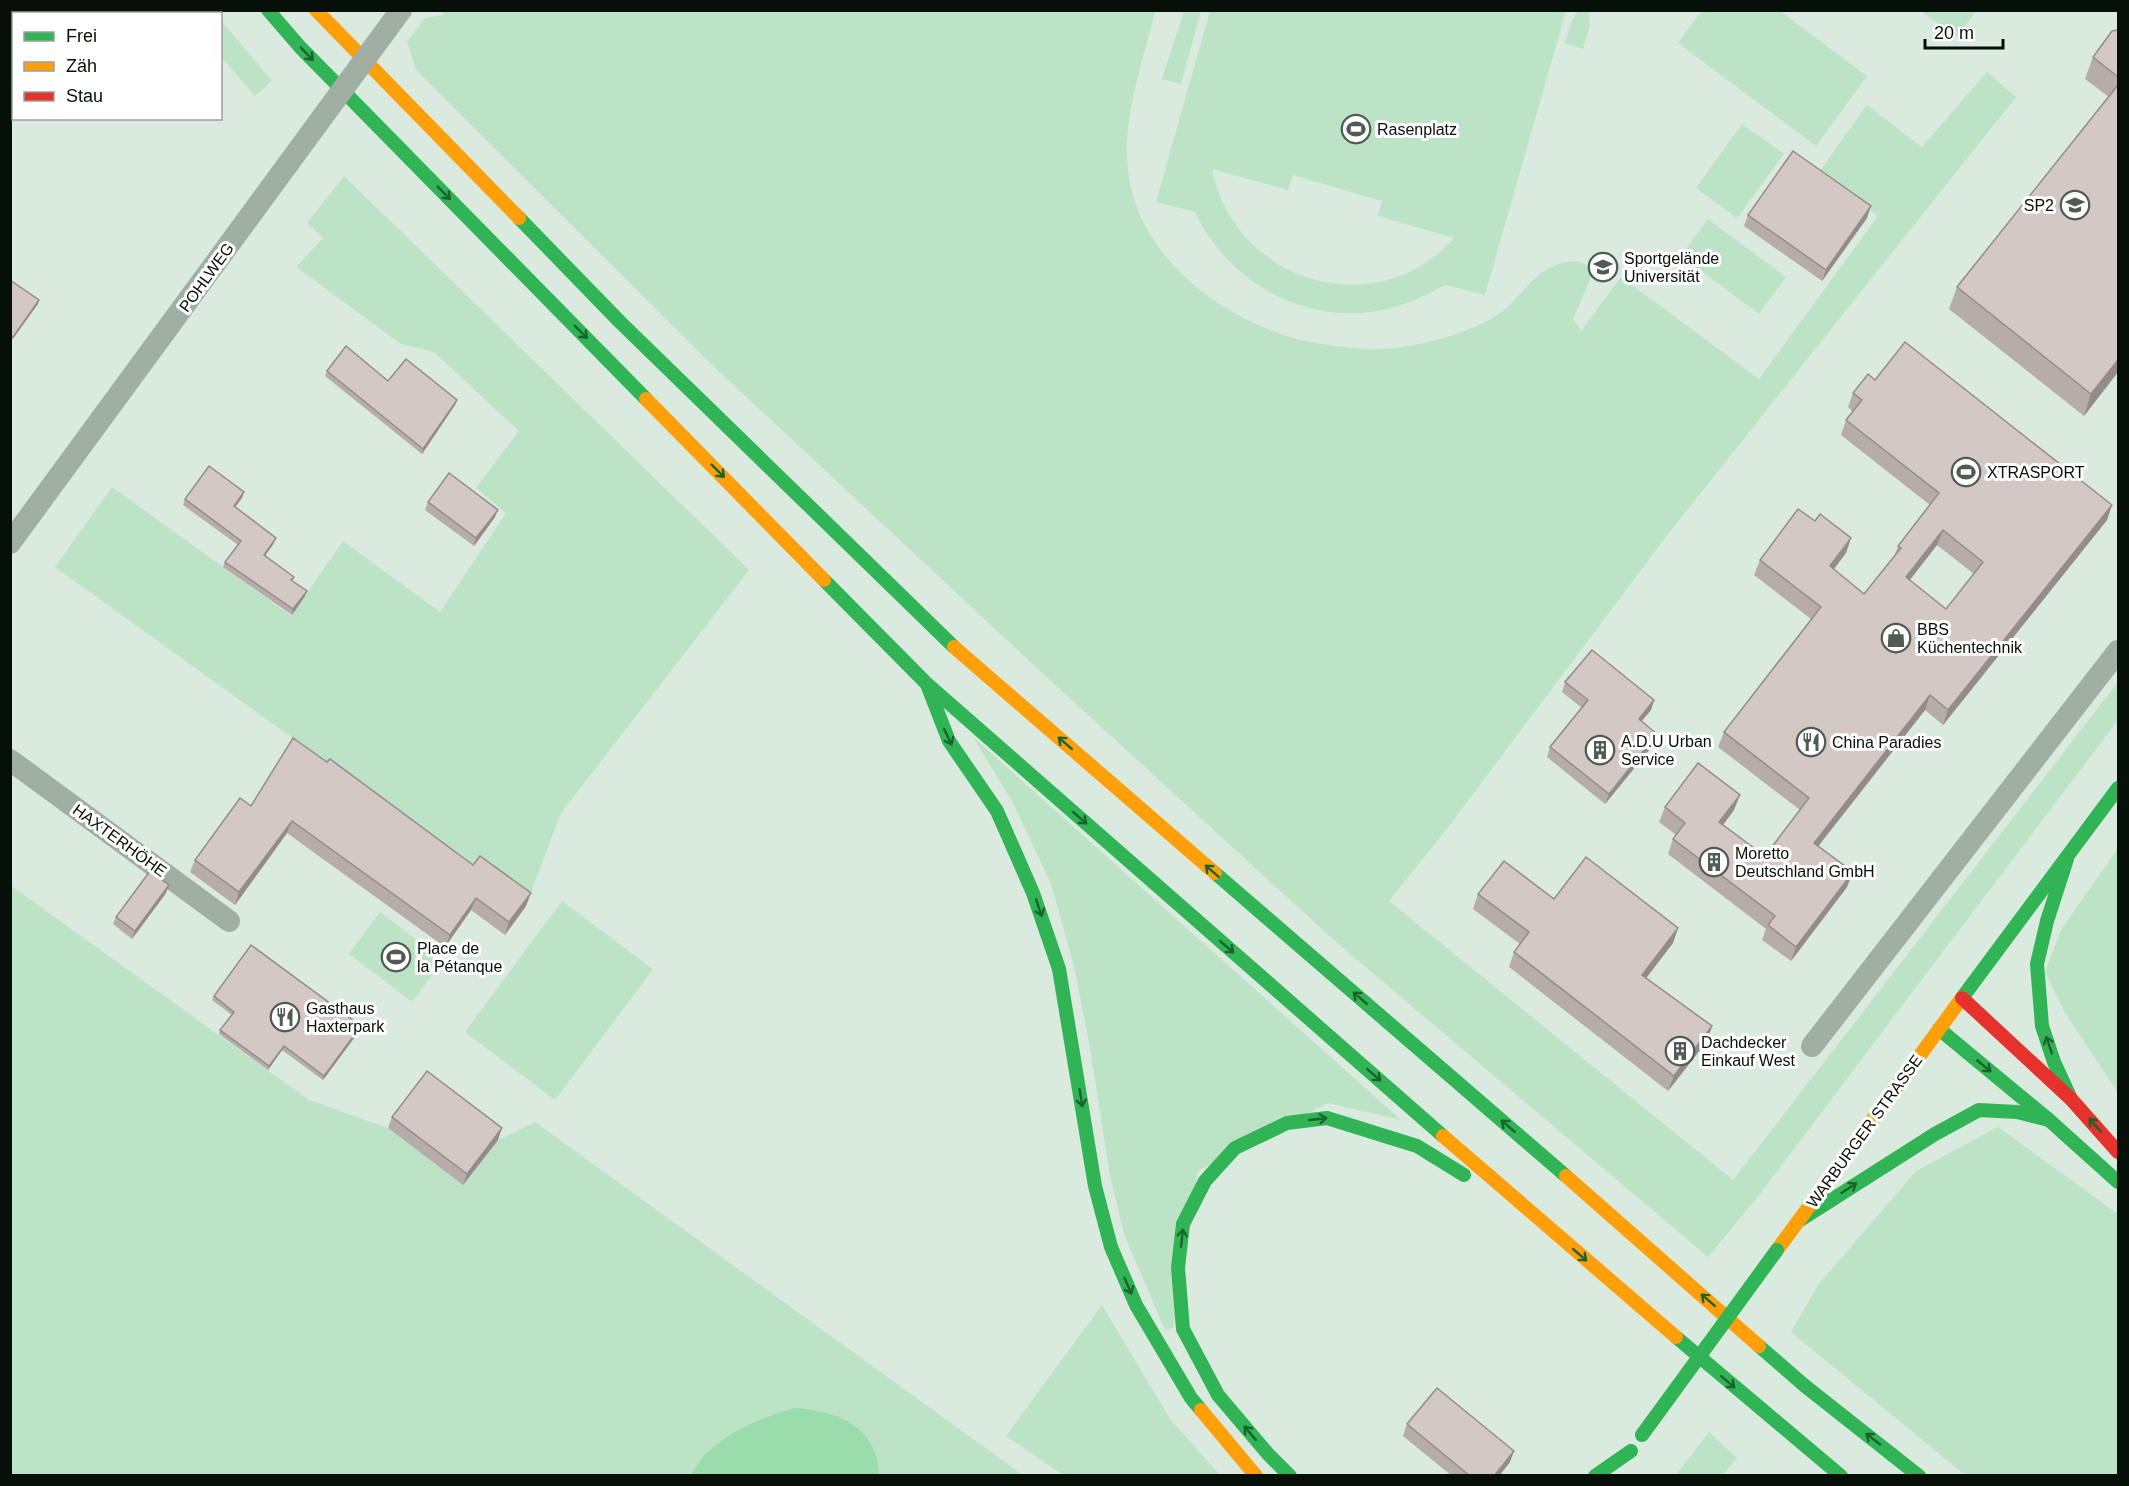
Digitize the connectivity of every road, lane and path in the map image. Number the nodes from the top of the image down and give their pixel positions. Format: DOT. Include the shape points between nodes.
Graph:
graph roads {
  1 [pos="268,10"];
  2 [pos="316,10"];
  3 [pos="401,10"];
  4 [pos="10,543"];
  5 [pos="2118,651"];
  6 [pos="926,683"];
  7 [pos="10,760"];
  8 [pos="2118,788"];
  9 [pos="2067,859"];
  10 [pos="229,921"];
  11 [pos="1962,998"];
  12 [pos="1939,1029"];
  13 [pos="1812,1046"];
  14 [pos="2072,1099"];
  15 [pos="2049,1120"];
  16 [pos="2118,1152"];
  17 [pos="2118,1182"];
  18 [pos="1535,1217"];
  19 [pos="1800,1220"];
  20 [pos="1630,1451"];
  21 [pos="1256,1476"];
  22 [pos="1290,1476"];
  23 [pos="1595,1476"];
  24 [pos="1613,1476"];
  25 [pos="1841,1476"];
  26 [pos="1919,1476"];
  1 -- 6 [label="main road, one-way"];
  26 -- 2 [label="main road, one-way" via="1805,1386 956,649 620,322"];
  3 -- 4 [label="street, POHLWEG, bridge"];
  5 -- 13 [label="street"];
  6 -- 18 [label="main road, one-way"];
  6 -- 21 [label="main road, one-way" via="949,741 997,811 1034,893 1059,969 1095,1186 1111,1247 1136,1305 1191,1398"];
  7 -- 10 [label="street, HAXTERHÖHE"];
  8 -- 9 [label="main road, WARBURGER STRASSE"];
  9 -- 11 [label="main road, WARBURGER STRASSE"];
  14 -- 9 [label="main road, one-way" via="2042,1026 2037,964"];
  11 -- 12 [label="main road, WARBURGER STRASSE"];
  11 -- 14 [label="main road"];
  12 -- 15 [label="main road, one-way"];
  12 -- 19 [label="main road, WARBURGER STRASSE"];
  16 -- 14 [label="main road, one-way"];
  15 -- 17 [label="main road"];
  19 -- 15 [label="main road, one-way" via="1979,1110 2017,1112"];
  22 -- 18 [label="main road, one-way" via="1218,1395 1184,1329 1179,1268 1183,1224 1205,1181 1235,1149 1287,1123 1327,1118 1417,1146"];
  18 -- 25 [label="main road, one-way"];
  19 -- 20 [label="main road, WARBURGER STRASSE, bridge"];
  20 -- 23 [label="main road"];
  20 -- 24 [label="main road, WARBURGER STRASSE"];
}
